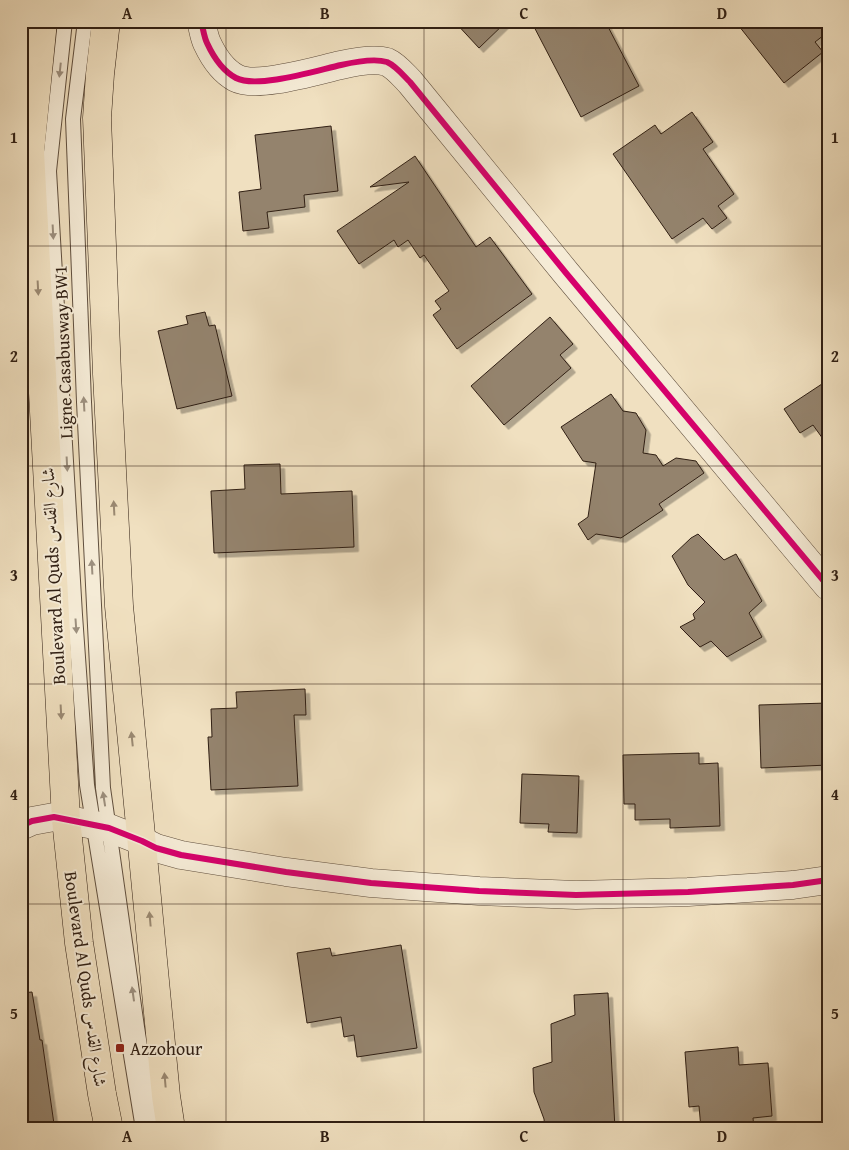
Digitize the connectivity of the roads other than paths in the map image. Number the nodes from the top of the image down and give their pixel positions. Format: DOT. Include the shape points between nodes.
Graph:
graph roads {
  1 [pos="43,21"];
  2 [pos="64,21"];
  3 [pos="85,21"];
  4 [pos="106,21"];
  5 [pos="201,21"];
  6 [pos="26,152"];
  7 [pos="828,586"];
  8 [pos="66,818"];
  9 [pos="21,826"];
  10 [pos="101,826"];
  11 [pos="142,841"];
  12 [pos="828,880"];
  13 [pos="109,1129"];
  14 [pos="143,1129"];
  15 [pos="154,1129"];
  16 [pos="171,1129"];
  1 -- 6 [label="main road, Boulevard Al Quds شارع القدس"];
  2 -- 10 [label="lane, Ligne Casabusway BW1, one-way" via="49,171 85,765 87,785"];
  10 -- 3 [label="lane, Ligne Casabusway BW1, one-way" via="103,788 73,120"];
  11 -- 4 [label="main road, one-way" via="119,606 106,374 97,118"];
  5 -- 7 [label="street" via="206,43 219,64 237,79 262,81 356,62 384,61 393,65"];
  6 -- 8 [label="main road, Boulevard Al Quds شارع القدس, one-way"];
  8 -- 9 [label="street" via="54,817"];
  8 -- 10 [label="street"];
  8 -- 13 [label="main road, Boulevard Al Quds شارع القدس" via="79,943"];
  10 -- 11 [label="street"];
  10 -- 14 [label="lane, Ligne Casabusway BW1"];
  15 -- 10 [label="lane, Ligne Casabusway BW1, one-way"];
  11 -- 12 [label="street" via="181,856 286,872 370,883 479,891 576,895 688,892"];
  16 -- 11 [label="main road, one-way"];
}
